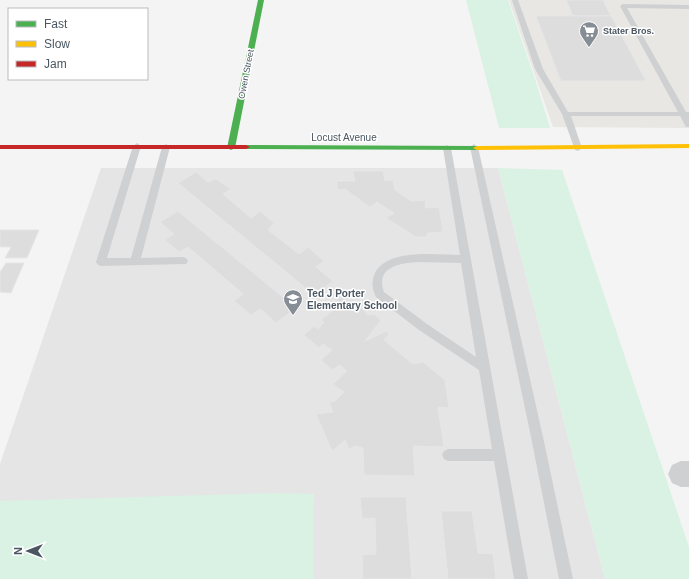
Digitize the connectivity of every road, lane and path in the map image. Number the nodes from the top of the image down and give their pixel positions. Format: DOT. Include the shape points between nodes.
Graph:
graph roads {
  1 [pos="261,0"];
  2 [pos="515,0"];
  3 [pos="689,7"];
  4 [pos="566,114"];
  5 [pos="686,114"];
  6 [pos="689,125"];
  7 [pos="137,146"];
  8 [pos="689,146"];
  9 [pos="0,147"];
  10 [pos="166,147"];
  11 [pos="474,147"];
  12 [pos="231,148"];
  13 [pos="447,148"];
  14 [pos="578,148"];
  15 [pos="466,259"];
  16 [pos="183,261"];
  17 [pos="134,262"];
  18 [pos="484,368"];
  19 [pos="448,455"];
  20 [pos="499,455"];
  21 [pos="521,579"];
  22 [pos="566,579"];
  1 -- 12 [label="street, Owen Street"];
  2 -- 4 [label="lane" via="540,69"];
  3 -- 5 [label="lane" via="623,6"];
  4 -- 5 [label="lane"];
  4 -- 14 [label="lane"];
  5 -- 6 [label="lane"];
  7 -- 9 [label="street, Locust Avenue"];
  7 -- 10 [label="street, Locust Avenue"];
  7 -- 17 [label="lane" via="101,262"];
  8 -- 14 [label="street, Locust Avenue"];
  10 -- 12 [label="street, Locust Avenue"];
  10 -- 17 [label="lane"];
  11 -- 13 [label="street, Locust Avenue"];
  11 -- 14 [label="street, Locust Avenue"];
  11 -- 22 [label="lane"];
  12 -- 13 [label="street, Locust Avenue"];
  13 -- 15 [label="lane"];
  15 -- 18 [label="lane"];
  15 -- 18 [label="lane" via="395,261 381,270 376,282 380,294"];
  16 -- 17 [label="lane"];
  18 -- 20 [label="lane"];
  19 -- 20 [label="lane"];
  20 -- 21 [label="lane"];
}
